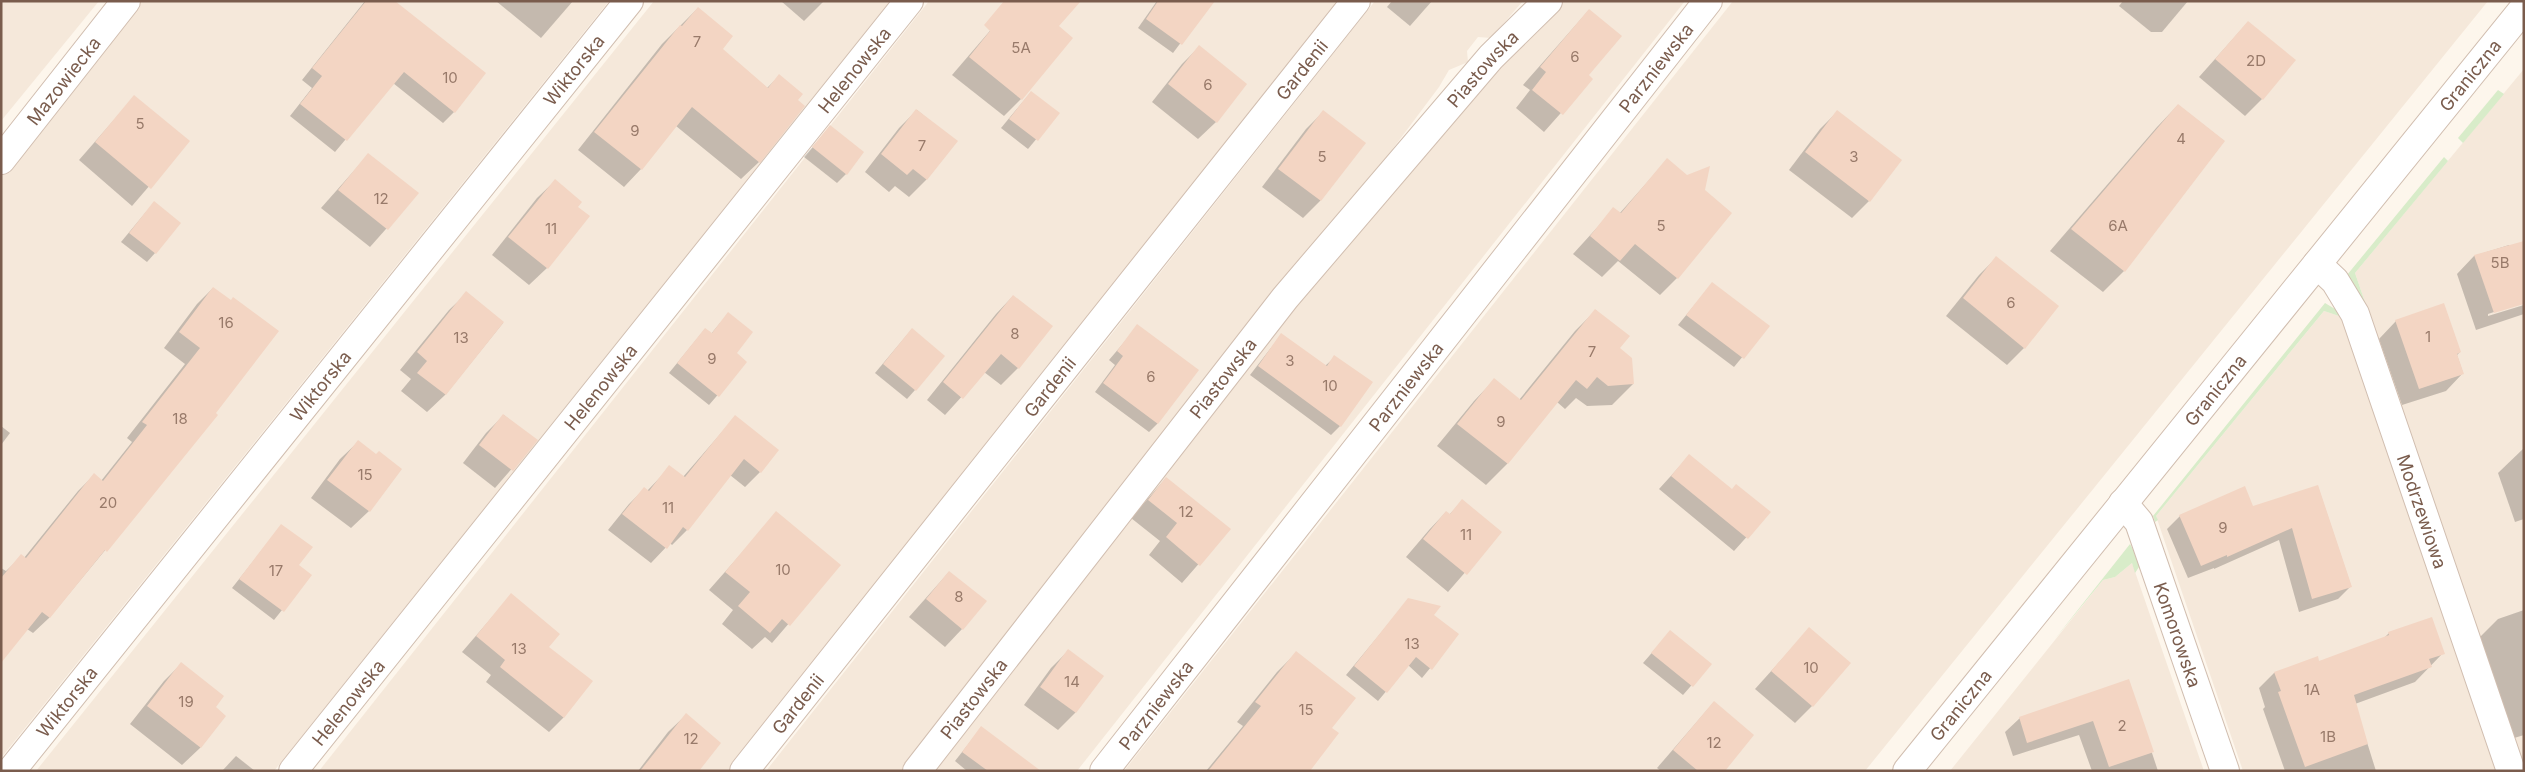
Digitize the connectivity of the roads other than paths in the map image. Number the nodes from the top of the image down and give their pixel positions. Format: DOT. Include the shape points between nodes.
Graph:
graph roads {
  1 [pos="126,1"];
  2 [pos="629,1"];
  3 [pos="909,1"];
  4 [pos="1356,1"];
  5 [pos="1548,1"];
  6 [pos="1708,1"];
  7 [pos="2524,8"];
  8 [pos="1,160"];
  9 [pos="2317,264"];
  10 [pos="2123,504"];
  11 [pos="11,771"];
  12 [pos="293,771"];
  13 [pos="744,771"];
  14 [pos="917,771"];
  15 [pos="1104,771"];
  16 [pos="1907,771"];
  17 [pos="2224,771"];
  18 [pos="2512,771"];
  1 -- 8 [label="street, Mazowiecka"];
  2 -- 11 [label="street, Wiktorska"];
  3 -- 12 [label="street, Helenowska"];
  4 -- 13 [label="street, Gardenii"];
  5 -- 14 [label="street, Piastowska" via="1490,57 1285,298"];
  6 -- 15 [label="street, Parzniewska"];
  7 -- 9 [label="street, Graniczna"];
  9 -- 10 [label="street, Graniczna"];
  9 -- 18 [label="street, Modrzewiowa" via="2335,281 2355,314"];
  10 -- 16 [label="street, Graniczna"];
  10 -- 17 [label="street, Komorowska" via="2139,522"];
}
